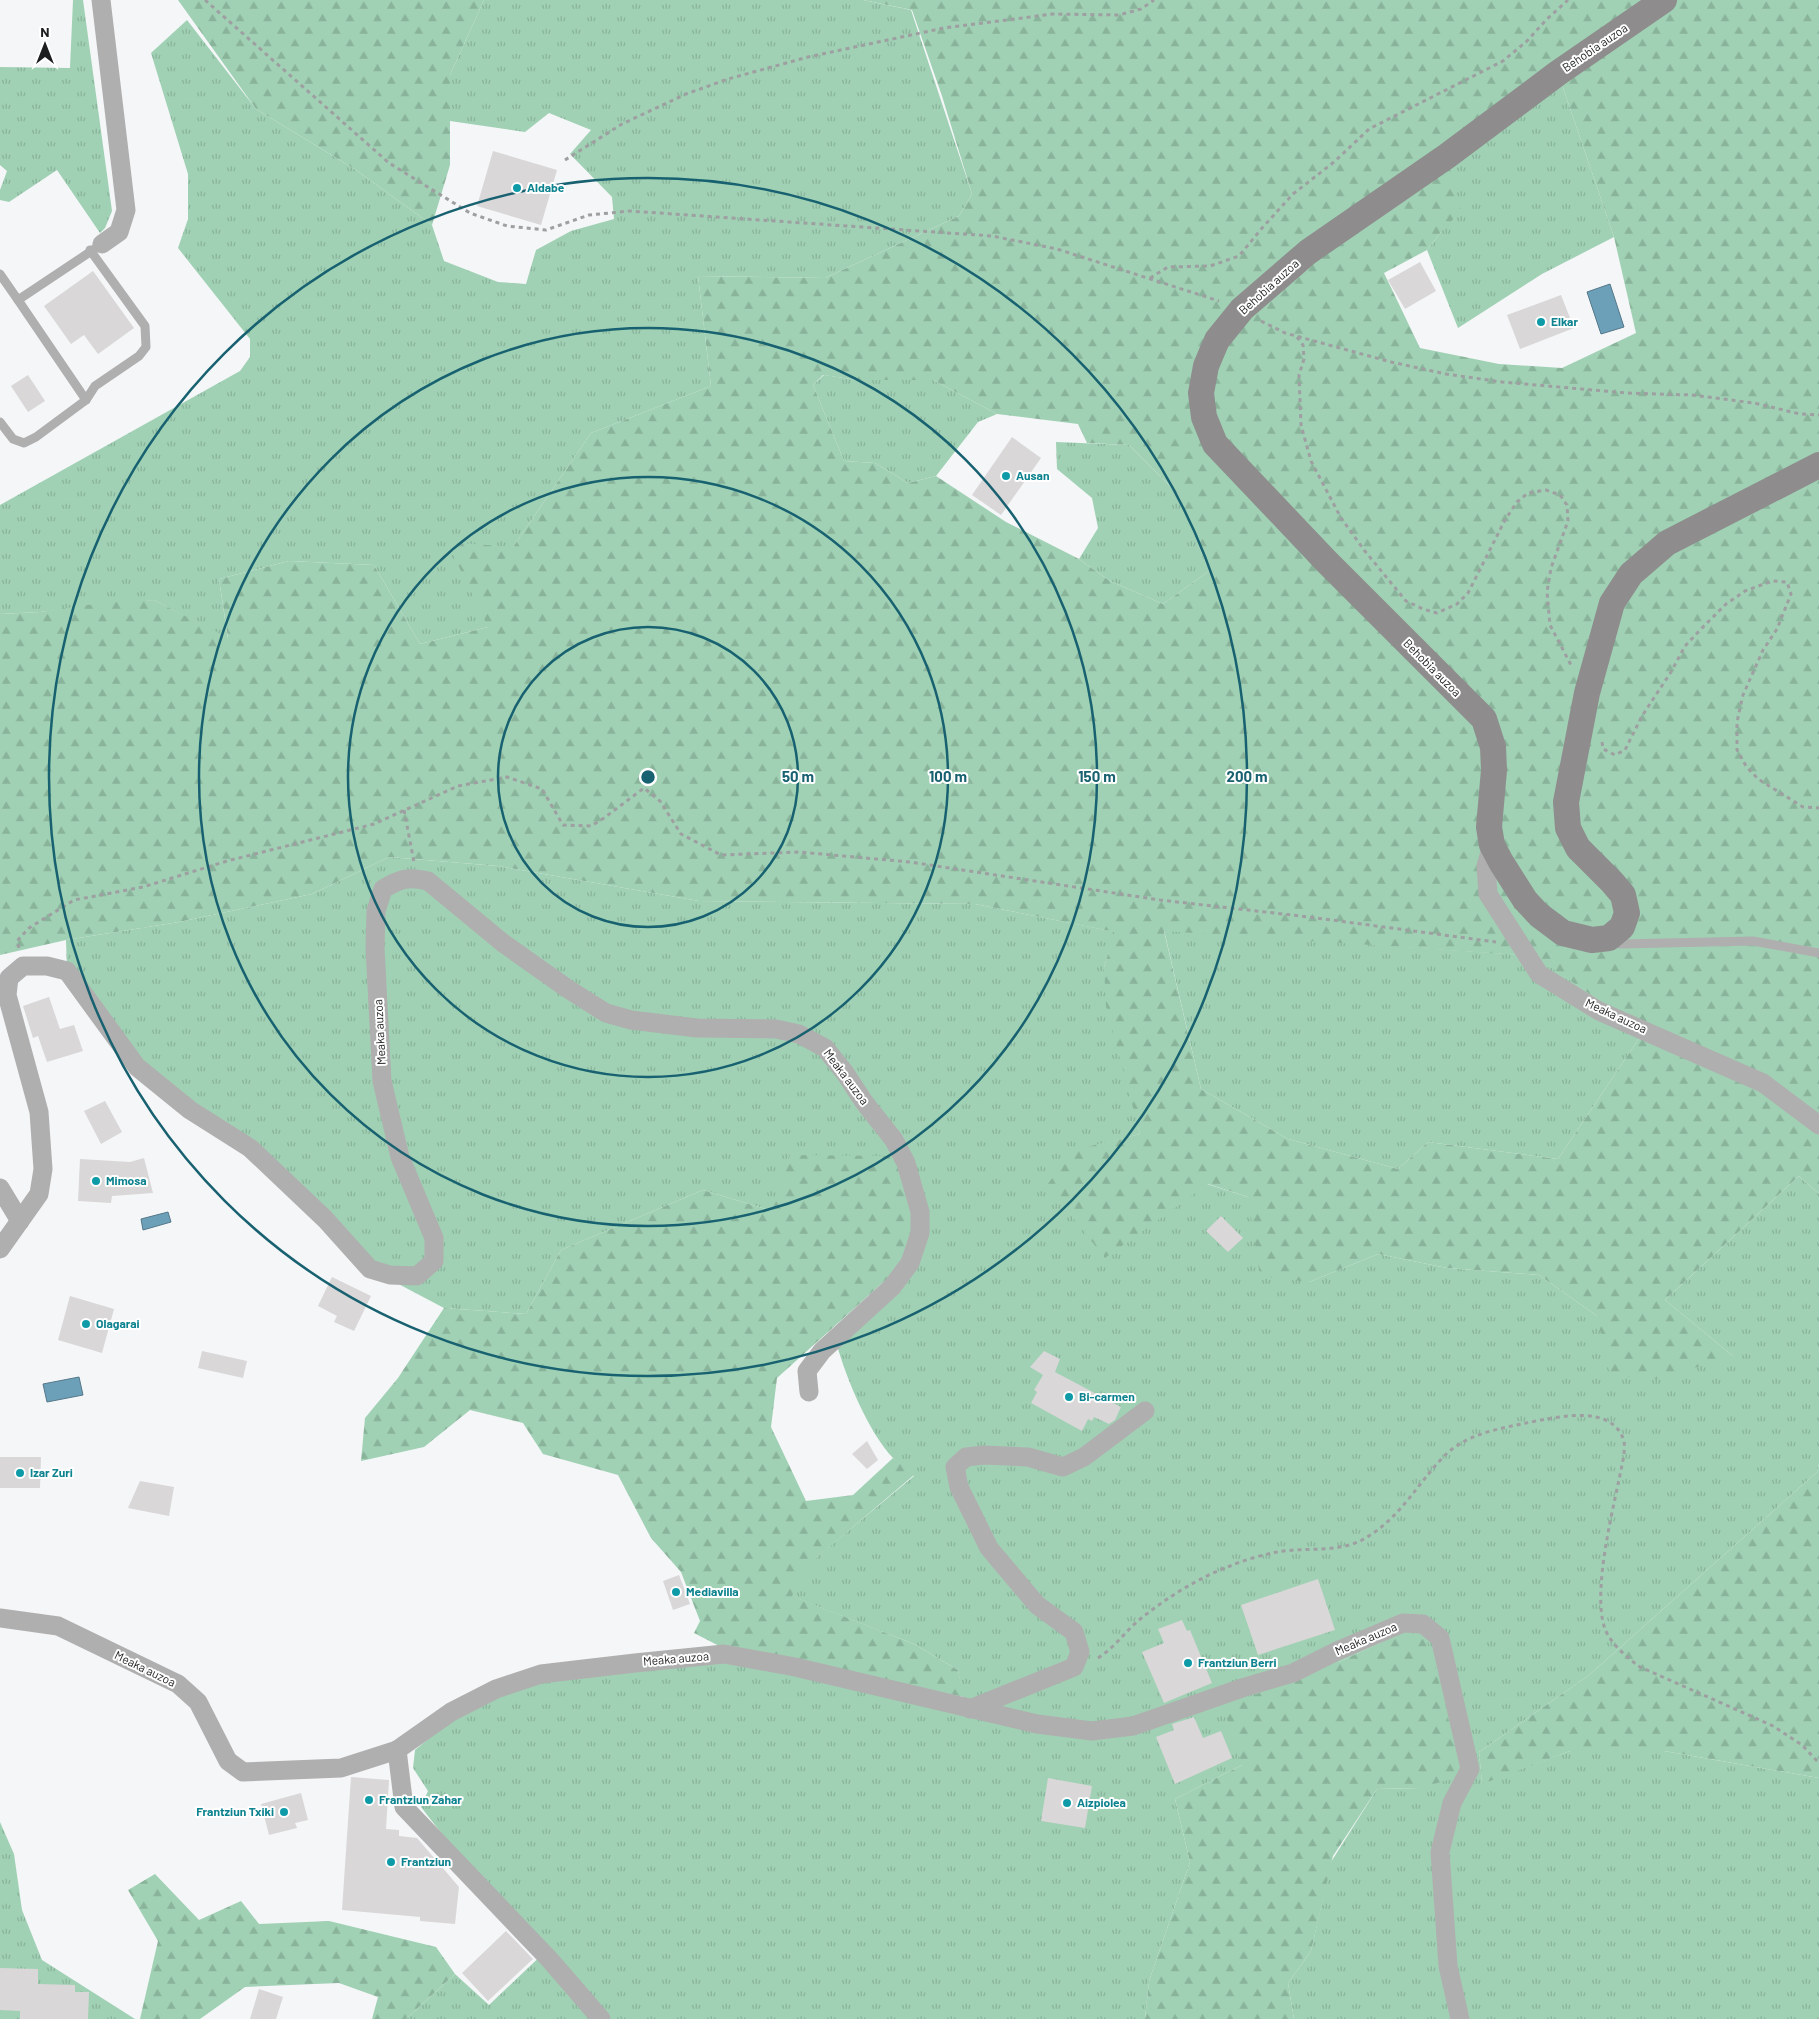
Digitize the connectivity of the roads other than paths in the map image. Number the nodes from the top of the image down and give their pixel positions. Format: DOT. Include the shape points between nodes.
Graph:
graph roads {
  1 [pos="101,0"];
  2 [pos="1664,0"];
  3 [pos="96,247"];
  4 [pos="0,274"];
  5 [pos="18,300"];
  6 [pos="86,400"];
  7 [pos="0,422"];
  8 [pos="1819,465"];
  9 [pos="1492,845"];
  10 [pos="1609,938"];
  11 [pos="1819,953"];
  12 [pos="1819,1125"];
  13 [pos="0,1188"];
  14 [pos="20,1221"];
  15 [pos="0,1249"];
  16 [pos="809,1392"];
  17 [pos="1145,1411"];
  18 [pos="0,1618"];
  19 [pos="970,1709"];
  20 [pos="397,1750"];
  21 [pos="601,2019"];
  22 [pos="1460,2019"];
  1 -- 3 [label="street" via="126,210 119,232"];
  2 -- 9 [label="street, Behobia auzoa" via="1308,252 1242,309 1217,340 1206,366 1201,392 1204,417 1214,444 1484,719 1493,747 1489,827"];
  3 -- 5 [label="lane"];
  3 -- 6 [label="lane" via="145,326 146,347 139,356 96,386"];
  4 -- 5 [label="lane"];
  5 -- 6 [label="lane"];
  6 -- 7 [label="lane" via="36,438 24,443 13,440"];
  8 -- 10 [label="street" via="1667,543 1631,574 1612,603 1587,693 1566,802 1568,828 1578,848 1623,896 1627,914 1622,927"];
  9 -- 10 [label="street, Behobia auzoa" via="1525,900 1539,915 1563,933 1592,940"];
  9 -- 12 [label="street, Meaka auzoa" via="1486,866 1488,894 1539,974 1599,1011 1763,1083"];
  10 -- 11 [label="lane" via="1620,944 1753,942"];
  13 -- 14 [label="street"];
  14 -- 15 [label="street"];
  14 -- 16 [label="street, Meaka auzoa" via="39,1194 43,1169 39,1112 6,995 9,978 22,966 47,966 67,971 137,1067 190,1110 250,1148 325,1219 370,1269 390,1275 417,1276 434,1261 434,1238 400,1158 382,1081 375,948 376,911 383,889 399,880 414,877 428,881 503,943 606,1013 631,1020 697,1028 776,1029 799,1034 826,1048 894,1140 906,1164 920,1212 920,1233 910,1263 892,1287 822,1351 807,1371"];
  17 -- 19 [label="street" via="1084,1457 1063,1467 1028,1457 984,1455 966,1457 955,1467 959,1487 988,1548 1037,1605 1074,1632 1080,1652 1074,1668"];
  18 -- 20 [label="street, Meaka auzoa" via="58,1626 178,1684 198,1702 228,1761 243,1772 341,1768"];
  19 -- 20 [label="street, Meaka auzoa" via="795,1667 724,1654 541,1674 496,1690 452,1712"];
  19 -- 22 [label="street, Meaka auzoa" via="1037,1724 1092,1731 1133,1726 1293,1673 1403,1623 1423,1624 1440,1638 1470,1769 1452,1803 1440,1852 1448,1966"];
  20 -- 21 [label="street" via="404,1807 550,1960"];
}
